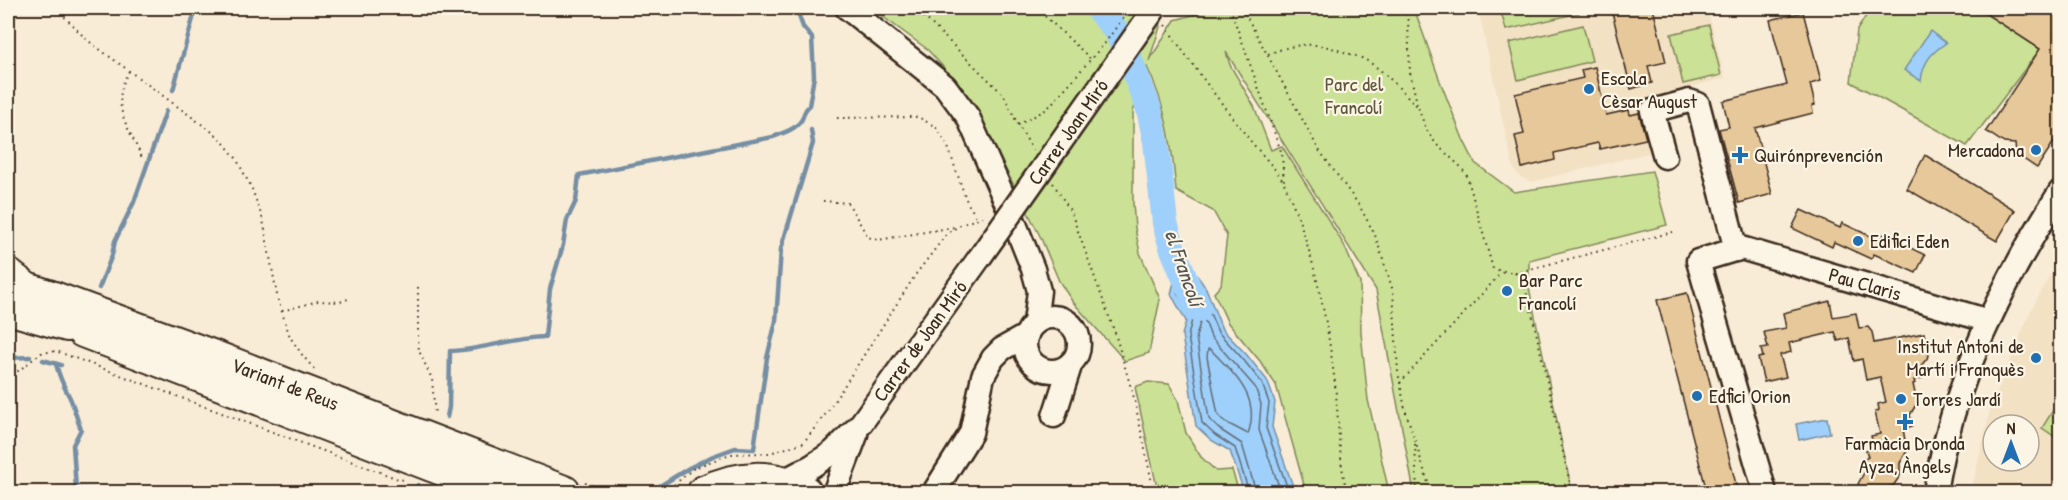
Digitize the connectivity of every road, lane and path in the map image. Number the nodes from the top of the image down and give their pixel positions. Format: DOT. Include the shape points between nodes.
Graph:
graph roads {
  1 [pos="56,8"];
  2 [pos="847,8"];
  3 [pos="915,8"];
  4 [pos="1036,8"];
  5 [pos="1130,8"];
  6 [pos="1230,8"];
  7 [pos="1242,8"];
  8 [pos="1403,8"];
  9 [pos="1158,12"];
  10 [pos="1268,54"];
  11 [pos="1091,58"];
  12 [pos="129,71"];
  13 [pos="1418,107"];
  14 [pos="837,118"];
  15 [pos="1017,125"];
  16 [pos="1035,154"];
  17 [pos="1665,157"];
  18 [pos="142,158"];
  19 [pos="1053,183"];
  20 [pos="1284,183"];
  21 [pos="2061,192"];
  22 [pos="823,201"];
  23 [pos="1009,209"];
  24 [pos="977,219"];
  25 [pos="958,226"];
  26 [pos="1673,232"];
  27 [pos="1739,249"];
  28 [pos="980,257"];
  29 [pos="8,264"];
  30 [pos="1033,269"];
  31 [pos="1503,271"];
  32 [pos="1515,273"];
  33 [pos="8,275"];
  34 [pos="418,287"];
  35 [pos="51,297"];
  36 [pos="348,299"];
  37 [pos="8,302"];
  38 [pos="8,308"];
  39 [pos="282,312"];
  40 [pos="1989,321"];
  41 [pos="1067,322"];
  42 [pos="67,325"];
  43 [pos="1031,329"];
  44 [pos="1071,363"];
  45 [pos="988,366"];
  46 [pos="1037,366"];
  47 [pos="321,376"];
  48 [pos="8,380"];
  49 [pos="1400,383"];
  50 [pos="435,424"];
  51 [pos="1415,441"];
  52 [pos="840,455"];
  53 [pos="407,479"];
  54 [pos="570,486"];
  55 [pos="794,487"];
  56 [pos="502,492"];
  57 [pos="610,492"];
  58 [pos="652,492"];
  59 [pos="704,492"];
  60 [pos="837,492"];
  61 [pos="934,492"];
  62 [pos="1154,492"];
  63 [pos="1347,492"];
  64 [pos="1417,492"];
  65 [pos="1431,492"];
  66 [pos="1572,492"];
  67 [pos="1765,492"];
  68 [pos="1935,492"];
  1 -- 12 [label="path" via="87,40"];
  2 -- 23 [label="street" via="945,86 968,117"];
  3 -- 15 [label="path" via="1004,95"];
  4 -- 11 [label="path"];
  5 -- 11 [label="path"];
  6 -- 20 [label="path" via="1282,154"];
  7 -- 10 [label="path"];
  8 -- 13 [label="path"];
  9 -- 20 [label="path" via="1187,59"];
  9 -- 28 [label="street, Carrer Joan Miró, bridge"];
  10 -- 13 [label="path" via="1311,43 1331,47 1368,61"];
  10 -- 49 [label="path" via="1318,150 1359,205 1375,235 1393,291"];
  11 -- 15 [label="path" via="1047,109"];
  12 -- 18 [label="path" via="121,86 120,102 123,119"];
  12 -- 39 [label="path" via="219,137 236,158 263,220"];
  13 -- 31 [label="path" via="1436,144 1467,176 1493,269"];
  14 -- 24 [label="path" via="918,117 936,127"];
  15 -- 16 [label="path"];
  17 -- 27 [label="street" via="1652,111 1689,102 1698,104"];
  19 -- 62 [label="path" via="1071,212 1115,333"];
  20 -- 63 [label="path" via="1316,273 1327,326 1341,468"];
  21 -- 40 [label="street" via="2031,237"];
  22 -- 25 [label="path" via="848,203 868,237 878,240"];
  23 -- 24 [label="path"];
  23 -- 30 [label="street"];
  24 -- 25 [label="path"];
  25 -- 58 [label="path" via="945,236 916,274 803,443 770,453 730,454 693,468 669,489"];
  26 -- 32 [label="path"];
  27 -- 40 [label="street, Pau Claris"];
  27 -- 67 [label="street" via="1698,261"];
  28 -- 52 [label="street, Carrer de Joan Miró"];
  29 -- 35 [label="highway"];
  30 -- 41 [label="street"];
  30 -- 43 [label="street" via="1039,291"];
  31 -- 32 [label="path"];
  31 -- 49 [label="path"];
  32 -- 66 [label="path" via="1530,305"];
  33 -- 35 [label="highway, Variant de Reus" via="26,289"];
  34 -- 50 [label="path" via="418,339 432,379"];
  35 -- 54 [label="highway, Variant de Reus"];
  36 -- 39 [label="path" via="318,301"];
  37 -- 42 [label="highway"];
  38 -- 42 [label="highway"];
  39 -- 47 [label="path" via="290,337"];
  40 -- 68 [label="street" via="1970,362"];
  41 -- 43 [label="street" via="1051,317"];
  41 -- 44 [label="street" via="1079,342"];
  42 -- 56 [label="highway, Variant de Reus"];
  43 -- 45 [label="street" via="1002,349"];
  43 -- 46 [label="street" via="1026,351"];
  44 -- 46 [label="street" via="1057,370"];
  44 -- 46 [label="street" via="1054,416"];
  45 -- 46 [label="street" via="1018,361"];
  45 -- 61 [label="street" via="971,432"];
  48 -- 53 [label="path" via="41,353 56,351 400,480"];
  49 -- 51 [label="path"];
  51 -- 64 [label="path"];
  51 -- 65 [label="path"];
  52 -- 55 [label="street" via="812,466"];
  52 -- 60 [label="street, Carrer de Joan Miró"];
  54 -- 57 [label="path"];
  55 -- 59 [label="highway" via="752,478"];
}
